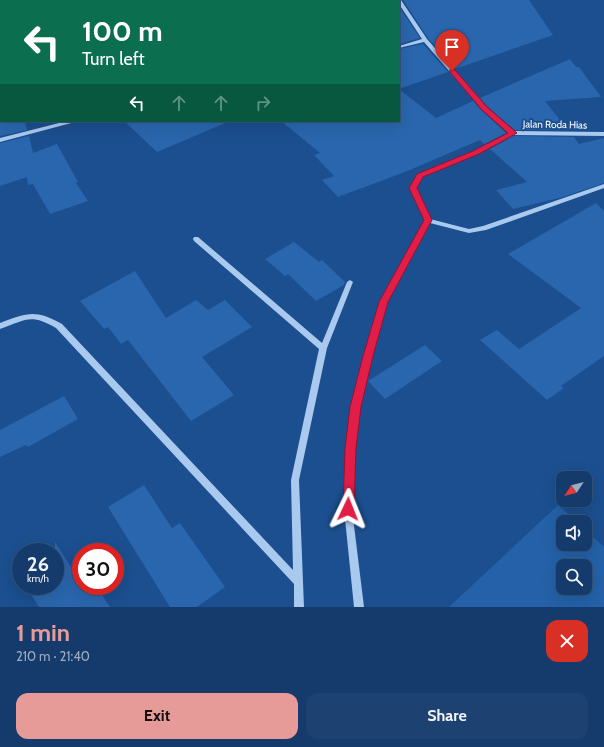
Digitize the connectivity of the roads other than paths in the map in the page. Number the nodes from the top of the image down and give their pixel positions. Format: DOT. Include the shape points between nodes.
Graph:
graph roads {
  1 [pos="400,2"];
  2 [pos="425,40"];
  3 [pos="400,47"];
  4 [pos="69,122"];
  5 [pos="513,133"];
  6 [pos="604,134"];
  7 [pos="0,140"];
  8 [pos="604,186"];
  9 [pos="428,220"];
  10 [pos="196,239"];
  11 [pos="350,282"];
  12 [pos="0,326"];
  13 [pos="323,348"];
  14 [pos="299,583"];
  15 [pos="299,607"];
  16 [pos="359,607"];
  1 -- 2 [label="street, Jalan Roda Hias"];
  2 -- 3 [label="street"];
  2 -- 5 [label="street, Jalan Roda Hias" via="485,109"];
  4 -- 7 [label="street"];
  5 -- 6 [label="street, Jalan Roda Hias"];
  5 -- 9 [label="street" via="476,152 420,175 413,188"];
  8 -- 9 [label="street" via="469,231"];
  9 -- 16 [label="street" via="384,302 355,407 350,448 348,509"];
  10 -- 13 [label="street"];
  11 -- 13 [label="street"];
  12 -- 14 [label="street" via="30,315 44,316 59,326"];
  13 -- 14 [label="street" via="295,480"];
  14 -- 15 [label="street"];
}
